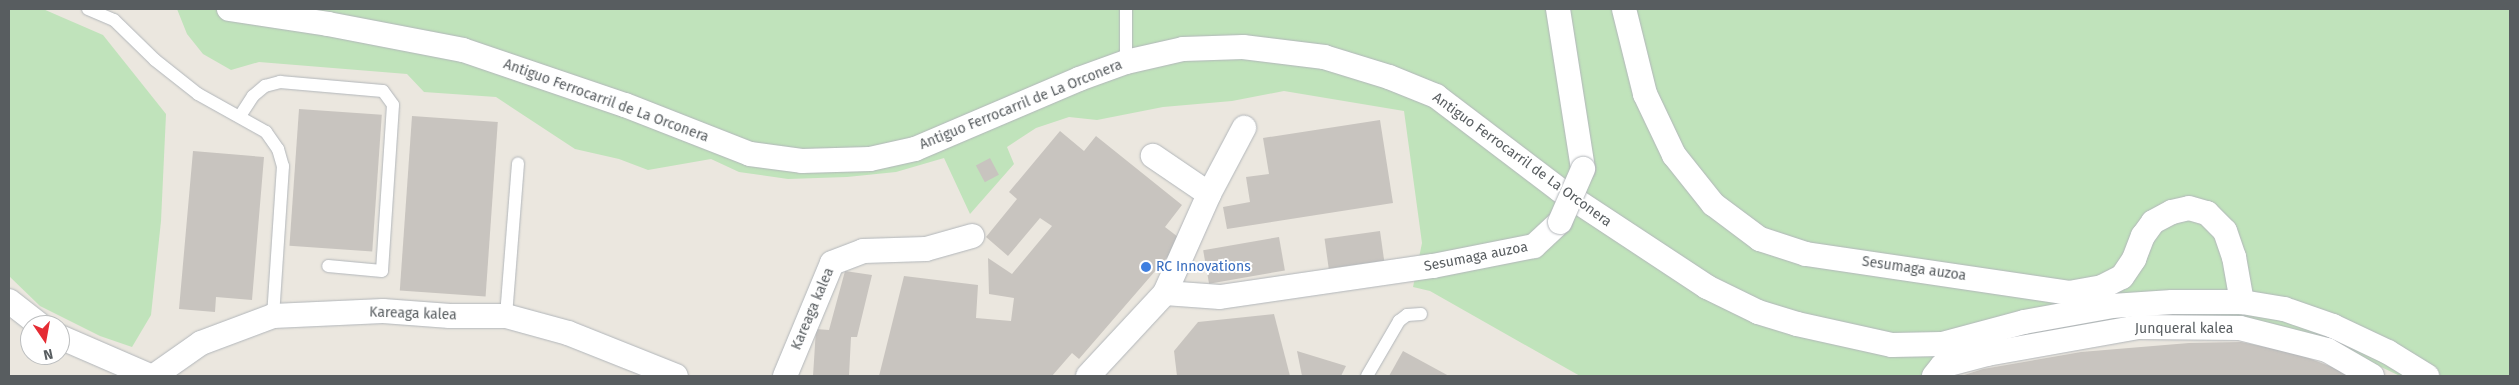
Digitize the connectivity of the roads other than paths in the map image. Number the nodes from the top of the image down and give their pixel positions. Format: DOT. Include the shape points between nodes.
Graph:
graph roads {
  1 [pos="88,9"];
  2 [pos="229,9"];
  3 [pos="1126,9"];
  4 [pos="1558,9"];
  5 [pos="1624,9"];
  6 [pos="1126,62"];
  7 [pos="240,116"];
  8 [pos="1244,128"];
  9 [pos="1153,156"];
  10 [pos="518,163"];
  11 [pos="1209,194"];
  12 [pos="972,236"];
  13 [pos="328,266"];
  14 [pos="1166,293"];
  15 [pos="2107,297"];
  16 [pos="9,301"];
  17 [pos="2242,302"];
  18 [pos="1421,314"];
  19 [pos="27,315"];
  20 [pos="273,316"];
  21 [pos="506,316"];
  22 [pos="70,341"];
  23 [pos="150,376"];
  24 [pos="154,376"];
  25 [pos="676,376"];
  26 [pos="785,376"];
  27 [pos="1088,376"];
  28 [pos="1367,376"];
  29 [pos="1934,376"];
  30 [pos="2372,376"];
  31 [pos="2427,376"];
  1 -- 7 [label="lane" via="114,20 155,60 198,94"];
  2 -- 6 [label="street, Antiguo Ferrocarril de La Orconera" via="463,50 625,105 750,154 802,161 870,159 915,149"];
  3 -- 6 [label="lane"];
  4 -- 14 [label="street, Sesumaga auzoa, bridge" via="1582,169 1560,222 1534,246 1433,266 1220,297"];
  5 -- 15 [label="street, Sesumaga auzoa" via="1646,94 1674,155 1713,204 1760,239 1806,254"];
  6 -- 15 [label="street, Antiguo Ferrocarril de La Orconera" via="1183,49 1243,47 1324,57 1390,77 1436,96 1560,190 1707,287 1758,312 1797,324 1892,345 1942,344"];
  7 -- 13 [label="lane" via="253,96 265,86 280,82 384,91 393,105 382,271"];
  7 -- 20 [label="lane" via="266,132 278,149 283,166"];
  8 -- 11 [label="street"];
  9 -- 11 [label="street"];
  10 -- 21 [label="lane"];
  11 -- 14 [label="street"];
  12 -- 26 [label="street, Kareaga kalea" via="926,249 863,251 832,263"];
  14 -- 27 [label="street"];
  15 -- 17 [label="street, Antiguo Ferrocarril de La Orconera"];
  15 -- 17 [label="street, Sesumaga auzoa" via="2134,259 2143,236 2153,222 2189,208 2207,213 2225,231 2234,257"];
  16 -- 19 [label="street"];
  17 -- 31 [label="street, Antiguo Ferrocarril de La Orconera" via="2284,309 2333,326 2388,352"];
  18 -- 28 [label="lane" via="1407,315 1398,321"];
  20 -- 21 [label="street, Kareaga kalea" via="383,311"];
  20 -- 24 [label="street, Kareaga kalea" via="201,343"];
  21 -- 25 [label="street, Kareaga kalea" via="568,333"];
  22 -- 23 [label="street"];
  29 -- 30 [label="street, Junqueral kalea" via="1942,366 1987,354 2139,327 2240,328 2327,350"];
}
